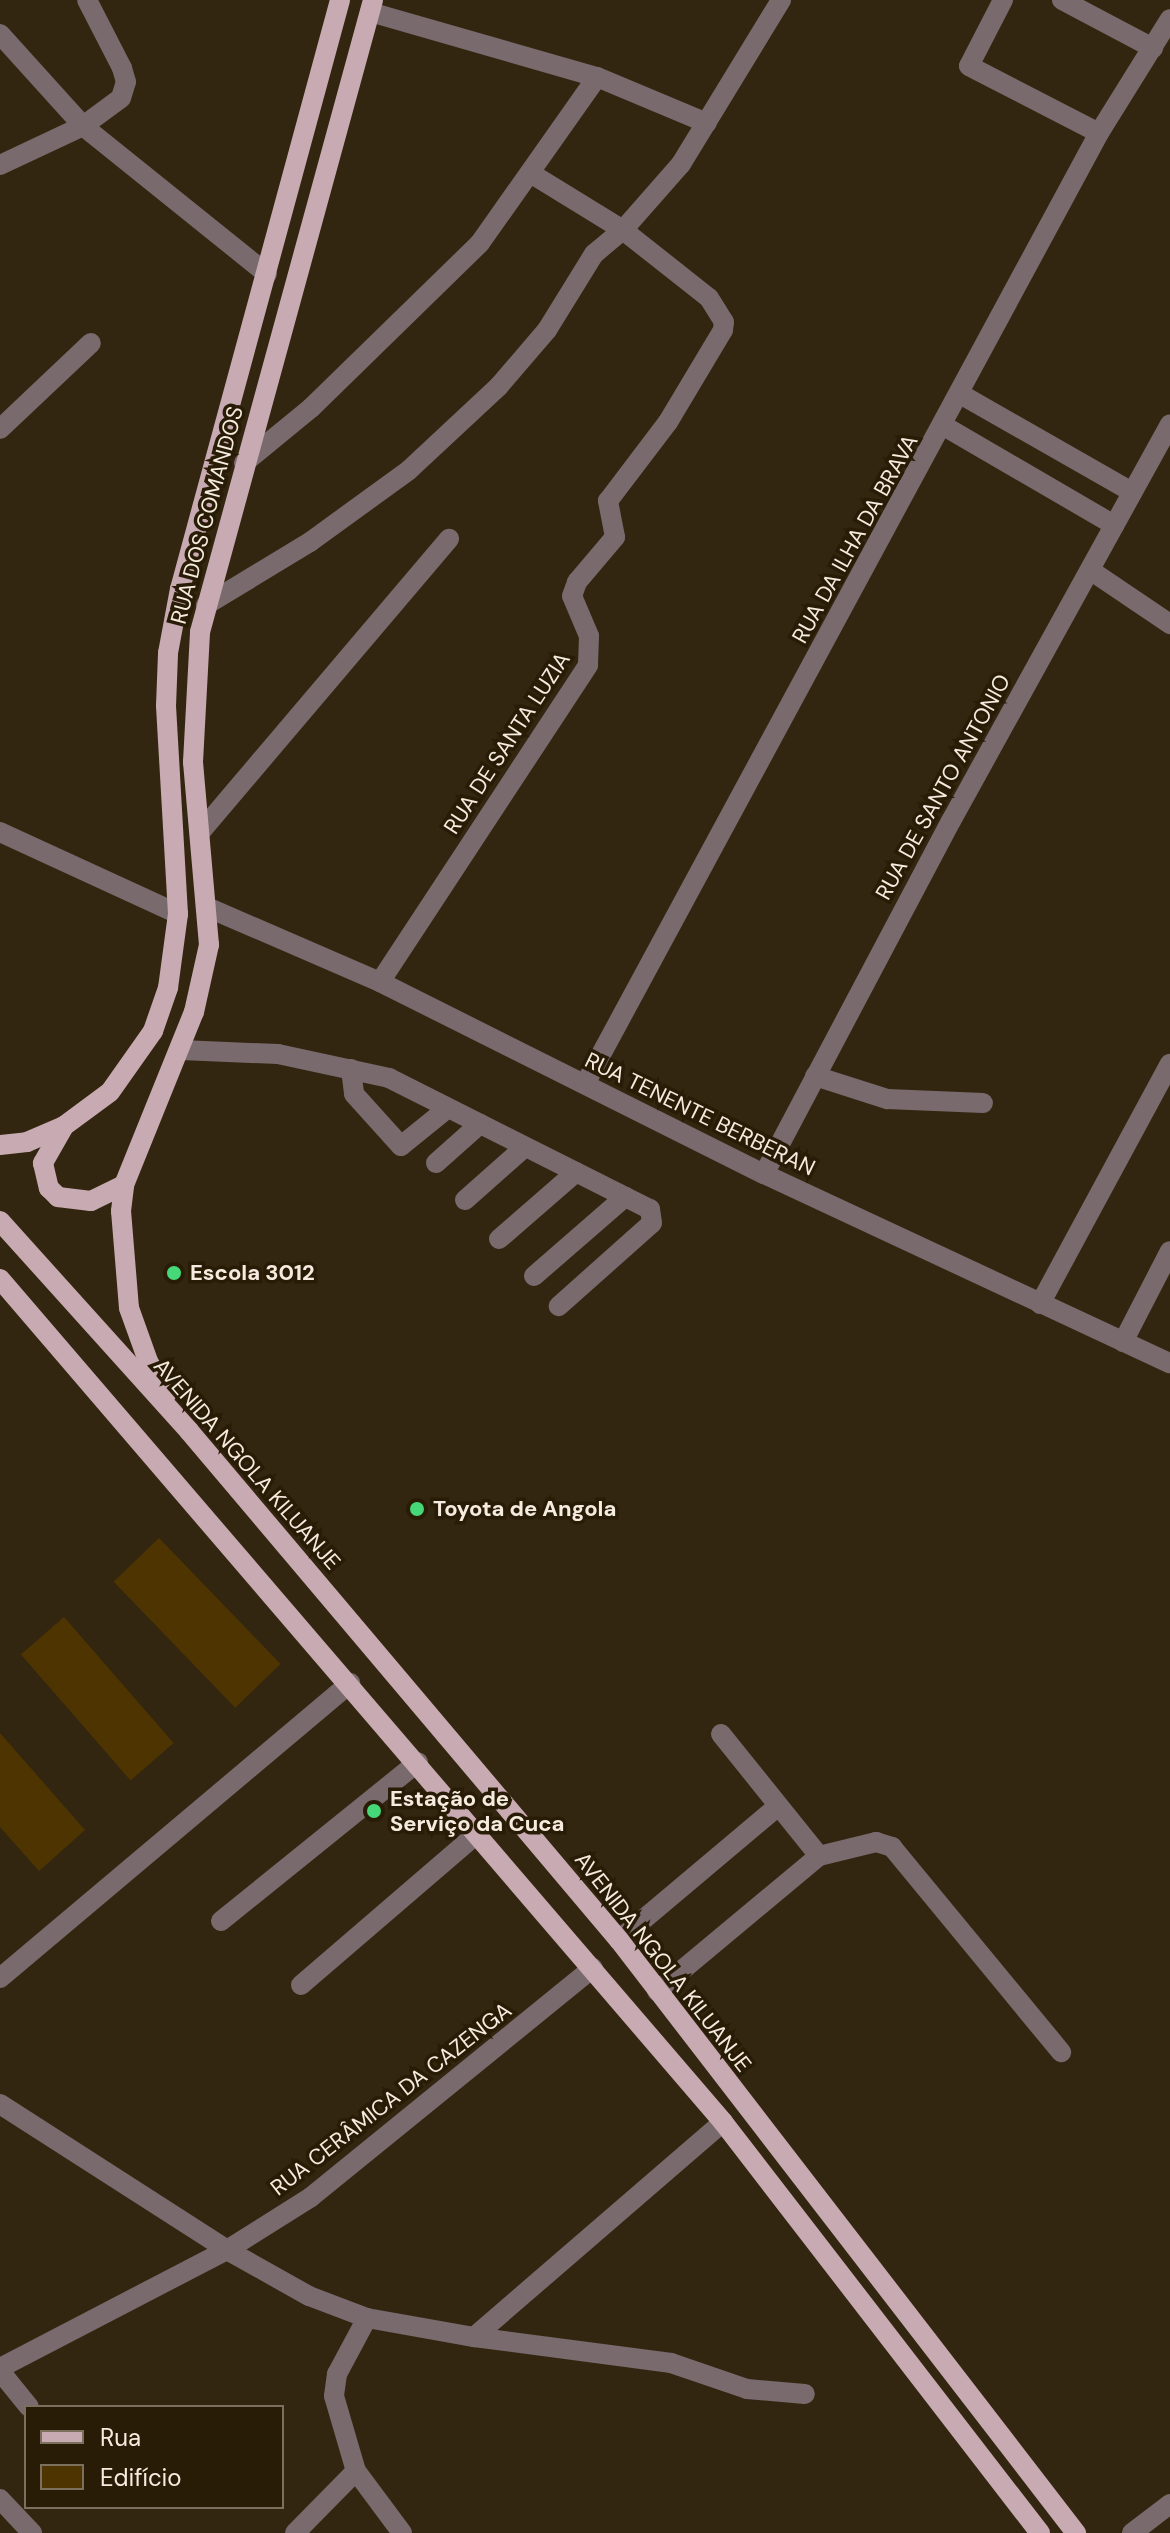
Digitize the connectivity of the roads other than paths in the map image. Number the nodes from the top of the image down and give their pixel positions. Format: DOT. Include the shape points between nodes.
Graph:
graph roads {
  1 [pos="87,0"];
  2 [pos="340,0"];
  3 [pos="781,0"];
  4 [pos="1003,0"];
  5 [pos="1062,0"];
  6 [pos="371,6"];
  7 [pos="1170,19"];
  8 [pos="0,34"];
  9 [pos="1153,48"];
  10 [pos="597,77"];
  11 [pos="707,123"];
  12 [pos="83,126"];
  13 [pos="1099,133"];
  14 [pos="0,165"];
  15 [pos="532,174"];
  16 [pos="623,230"];
  17 [pos="267,274"];
  18 [pos="91,343"];
  19 [pos="962,395"];
  20 [pos="1170,425"];
  21 [pos="944,426"];
  22 [pos="0,429"];
  23 [pos="244,463"];
  24 [pos="1132,492"];
  25 [pos="1114,525"];
  26 [pos="449,539"];
  27 [pos="1090,570"];
  28 [pos="206,605"];
  29 [pos="1170,624"];
  30 [pos="202,830"];
  31 [pos="0,832"];
  32 [pos="209,908"];
  33 [pos="178,914"];
  34 [pos="380,982"];
  35 [pos="181,1050"];
  36 [pos="1170,1064"];
  37 [pos="351,1069"];
  38 [pos="815,1076"];
  39 [pos="585,1084"];
  40 [pos="983,1103"];
  41 [pos="448,1108"];
  42 [pos="480,1124"];
  43 [pos="64,1126"];
  44 [pos="0,1145"];
  45 [pos="525,1147"];
  46 [pos="436,1163"];
  47 [pos="576,1172"];
  48 [pos="764,1174"];
  49 [pos="124,1185"];
  50 [pos="625,1197"];
  51 [pos="465,1200"];
  52 [pos="0,1221"];
  53 [pos="499,1239"];
  54 [pos="1170,1251"];
  55 [pos="534,1276"];
  56 [pos="1,1282"];
  57 [pos="1040,1304"];
  58 [pos="559,1306"];
  59 [pos="1123,1342"];
  60 [pos="1170,1363"];
  61 [pos="189,1431"];
  62 [pos="350,1683"];
  63 [pos="721,1734"];
  64 [pos="418,1762"];
  65 [pos="778,1806"];
  66 [pos="478,1833"];
  67 [pos="819,1856"];
  68 [pos="221,1921"];
  69 [pos="619,1940"];
  70 [pos="593,1968"];
  71 [pos="0,1978"];
  72 [pos="301,1985"];
  73 [pos="657,1991"];
  74 [pos="1061,2052"];
  75 [pos="0,2104"];
  76 [pos="723,2122"];
  77 [pos="227,2250"];
  78 [pos="367,2318"];
  79 [pos="474,2337"];
  80 [pos="0,2370"];
  81 [pos="805,2394"];
  82 [pos="27,2405"];
  83 [pos="356,2471"];
  84 [pos="0,2499"];
  85 [pos="1170,2504"];
  86 [pos="32,2533"];
  87 [pos="295,2533"];
  88 [pos="402,2533"];
  89 [pos="1040,2533"];
  90 [pos="1076,2533"];
  91 [pos="1132,2533"];
  1 -- 12 [label="street" via="126,82 121,98"];
  2 -- 17 [label="main road, RUA DOS COMANDOS"];
  3 -- 11 [label="street"];
  4 -- 13 [label="street" via="969,66"];
  5 -- 9 [label="street"];
  6 -- 10 [label="street"];
  6 -- 23 [label="main road, RUA DOS COMANDOS"];
  7 -- 9 [label="street, RUA DA ILHA DA BRAVA"];
  8 -- 12 [label="street"];
  9 -- 13 [label="street, RUA DA ILHA DA BRAVA"];
  10 -- 11 [label="street"];
  10 -- 15 [label="street"];
  11 -- 16 [label="street" via="681,164"];
  12 -- 14 [label="street"];
  12 -- 17 [label="street"];
  13 -- 19 [label="street, RUA DA ILHA DA BRAVA"];
  15 -- 16 [label="street"];
  15 -- 23 [label="street" via="480,243 429,297"];
  16 -- 28 [label="street" via="594,254 547,330 499,386 409,470 310,542"];
  16 -- 34 [label="street, RUA DE SANTA LUZIA" via="709,298 724,322 721,337 668,422 608,501 615,537 577,582 572,596 589,636 588,665"];
  17 -- 33 [label="main road, RUA DOS COMANDOS" via="180,589 168,653 166,706"];
  18 -- 22 [label="street"];
  19 -- 21 [label="street, RUA DA ILHA DA BRAVA"];
  19 -- 24 [label="street"];
  20 -- 24 [label="street, RUA DE SANTO ANTONIO"];
  21 -- 25 [label="street"];
  21 -- 39 [label="street, RUA DA ILHA DA BRAVA"];
  23 -- 28 [label="main road, RUA DOS COMANDOS"];
  24 -- 25 [label="street, RUA DE SANTO ANTONIO"];
  25 -- 27 [label="street, RUA DE SANTO ANTONIO"];
  26 -- 30 [label="street"];
  27 -- 29 [label="street"];
  27 -- 38 [label="street, RUA DE SANTO ANTONIO"];
  28 -- 30 [label="main road, RUA DOS COMANDOS" via="193,707"];
  30 -- 32 [label="main road, RUA DOS COMANDOS"];
  31 -- 33 [label="street"];
  32 -- 34 [label="street, RUA TENENTE BERBERAN"];
  32 -- 35 [label="main road, RUA DOS COMANDOS" via="202,980"];
  33 -- 43 [label="main road, RUA DOS COMANDOS" via="176,949 153,1031 110,1092"];
  34 -- 39 [label="street, RUA TENENTE BERBERAN"];
  35 -- 37 [label="street" via="278,1054"];
  35 -- 49 [label="main road, RUA DOS COMANDOS"];
  36 -- 57 [label="street"];
  37 -- 41 [label="street" via="389,1078"];
  37 -- 41 [label="street" via="354,1094 401,1146"];
  38 -- 40 [label="street" via="887,1099"];
  38 -- 48 [label="street, RUA DE SANTO ANTONIO"];
  39 -- 48 [label="street, RUA TENENTE BERBERAN"];
  41 -- 42 [label="street"];
  42 -- 45 [label="street"];
  42 -- 46 [label="street"];
  43 -- 44 [label="main road" via="27,1142"];
  43 -- 49 [label="main road" via="43,1163 49,1188 58,1197 91,1201"];
  45 -- 47 [label="street"];
  45 -- 51 [label="street"];
  47 -- 50 [label="street"];
  47 -- 53 [label="street"];
  48 -- 57 [label="street, RUA TENENTE BERBERAN"];
  49 -- 61 [label="main road" via="121,1245 129,1308 148,1361"];
  50 -- 55 [label="street"];
  50 -- 58 [label="street" via="650,1209 652,1223"];
  52 -- 61 [label="main road, AVENIDA NGOLA KILUANJE"];
  54 -- 59 [label="street"];
  56 -- 62 [label="main road"];
  57 -- 59 [label="street, RUA TENENTE BERBERAN"];
  59 -- 60 [label="street, RUA TENENTE BERBERAN"];
  61 -- 69 [label="main road, AVENIDA NGOLA KILUANJE"];
  62 -- 64 [label="main road"];
  62 -- 71 [label="street"];
  63 -- 65 [label="street"];
  64 -- 66 [label="main road"];
  64 -- 68 [label="street"];
  65 -- 67 [label="street"];
  65 -- 69 [label="street"];
  66 -- 70 [label="main road"];
  66 -- 72 [label="street"];
  67 -- 73 [label="street"];
  67 -- 74 [label="street" via="876,1842 892,1847"];
  69 -- 73 [label="main road, AVENIDA NGOLA KILUANJE"];
  70 -- 76 [label="main road"];
  70 -- 77 [label="street, RUA CERÂMICA DA CAZENGA" via="340,2175"];
  73 -- 90 [label="main road, AVENIDA NGOLA KILUANJE"];
  75 -- 77 [label="street"];
  76 -- 79 [label="street"];
  76 -- 89 [label="main road"];
  77 -- 78 [label="street" via="309,2296"];
  77 -- 80 [label="street, RUA CERÂMICA DA CAZENGA"];
  78 -- 79 [label="street"];
  78 -- 83 [label="street" via="337,2374 334,2396"];
  79 -- 81 [label="street" via="658,2361 747,2389"];
  80 -- 82 [label="street"];
  83 -- 87 [label="street"];
  83 -- 88 [label="street"];
  84 -- 86 [label="street"];
  85 -- 91 [label="street"];
}
